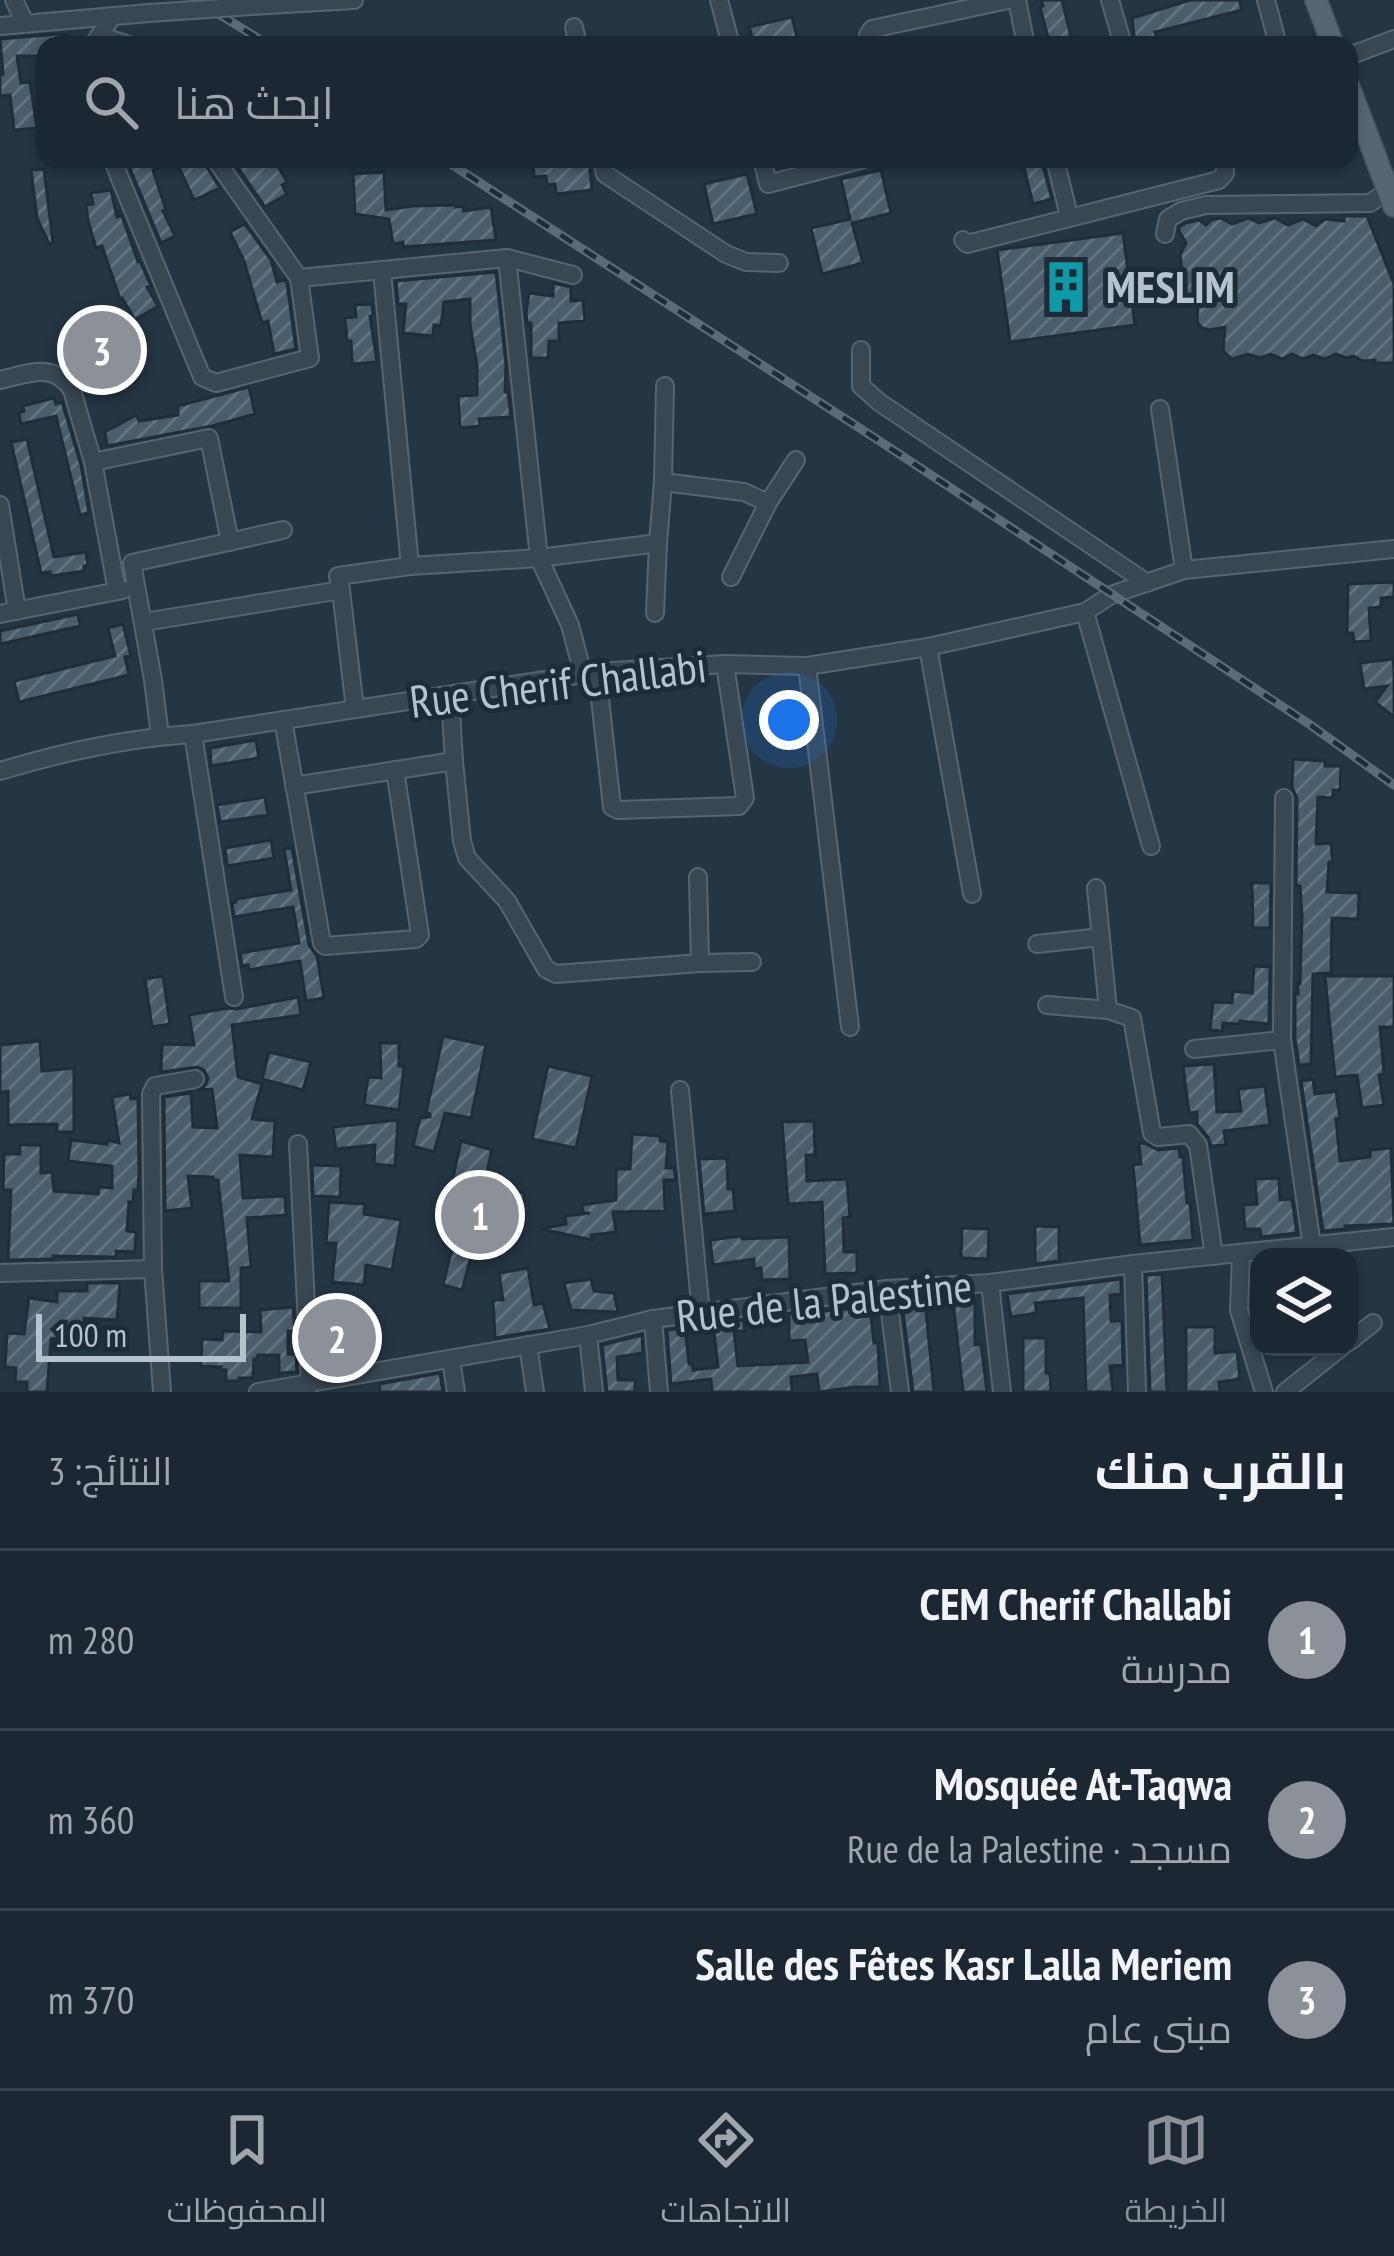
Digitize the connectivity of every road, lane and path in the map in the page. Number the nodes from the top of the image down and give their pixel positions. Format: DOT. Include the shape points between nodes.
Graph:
graph roads {
  1 [pos="14,0"];
  2 [pos="354,0"];
  3 [pos="719,0"];
  4 [pos="1012,0"];
  5 [pos="1110,0"];
  6 [pos="1266,0"];
  7 [pos="1316,0"];
  8 [pos="112,17"];
  9 [pos="25,23"];
  10 [pos="0,26"];
  11 [pos="100,36"];
  12 [pos="729,36"];
  13 [pos="868,36"];
  14 [pos="1023,36"];
  15 [pos="1120,36"];
  16 [pos="1276,36"];
  17 [pos="1330,36"];
  18 [pos="1394,39"];
  19 [pos="1358,53"];
  20 [pos="1358,111"];
  21 [pos="116,168"];
  22 [pos="221,168"];
  23 [pos="603,168"];
  24 [pos="764,168"];
  25 [pos="829,168"];
  26 [pos="1056,168"];
  27 [pos="1225,168"];
  28 [pos="1391,198"];
  29 [pos="1069,217"];
  30 [pos="1165,234"];
  31 [pos="963,240"];
  32 [pos="508,258"];
  33 [pos="778,263"];
  34 [pos="382,271"];
  35 [pos="573,275"];
  36 [pos="298,278"];
  37 [pos="861,350"];
  38 [pos="0,380"];
  39 [pos="665,386"];
  40 [pos="1160,409"];
  41 [pos="796,460"];
  42 [pos="93,462"];
  43 [pos="662,482"];
  44 [pos="768,503"];
  45 [pos="0,505"];
  46 [pos="284,530"];
  47 [pos="230,542"];
  48 [pos="658,543"];
  49 [pos="1394,549"];
  50 [pos="539,558"];
  51 [pos="410,566"];
  52 [pos="1184,570"];
  53 [pos="731,577"];
  54 [pos="1147,583"];
  55 [pos="136,587"];
  56 [pos="341,590"];
  57 [pos="117,591"];
  58 [pos="9,612"];
  59 [pos="1085,612"];
  60 [pos="655,614"];
  61 [pos="144,622"];
  62 [pos="928,646"];
  63 [pos="725,664"];
  64 [pos="807,666"];
  65 [pos="590,673"];
  66 [pos="450,695"];
  67 [pos="355,709"];
  68 [pos="283,720"];
  69 [pos="194,734"];
  70 [pos="160,736"];
  71 [pos="454,761"];
  72 [pos="395,770"];
  73 [pos="0,771"];
  74 [pos="294,785"];
  75 [pos="1283,798"];
  76 [pos="1150,846"];
  77 [pos="698,877"];
  78 [pos="1096,888"];
  79 [pos="972,894"];
  80 [pos="1101,937"];
  81 [pos="1037,944"];
  82 [pos="752,962"];
  83 [pos="700,963"];
  84 [pos="234,997"];
  85 [pos="1047,1005"];
  86 [pos="1108,1010"];
  87 [pos="850,1027"];
  88 [pos="1282,1040"];
  89 [pos="1194,1049"];
  90 [pos="195,1079"];
  91 [pos="680,1090"];
  92 [pos="298,1144"];
  93 [pos="1394,1237"];
  94 [pos="1312,1246"];
  95 [pos="1240,1253"];
  96 [pos="1214,1256"];
  97 [pos="1132,1264"];
  98 [pos="153,1270"];
  99 [pos="0,1273"];
  100 [pos="990,1283"];
  101 [pos="887,1289"];
  102 [pos="700,1314"];
  103 [pos="653,1319"];
  104 [pos="1373,1323"];
  105 [pos="588,1335"];
  106 [pos="1358,1335"];
  107 [pos="528,1345"];
  108 [pos="1331,1356"];
  109 [pos="451,1360"];
  110 [pos="310,1385"];
  111 [pos="162,1392"];
  112 [pos="258,1392"];
  113 [pos="456,1392"];
  114 [pos="535,1392"];
  115 [pos="594,1392"];
  116 [pos="659,1392"];
  117 [pos="900,1392"];
  118 [pos="1002,1392"];
  119 [pos="1137,1392"];
  120 [pos="1264,1392"];
  121 [pos="1285,1392"];
  1 -- 9 [label="street"];
  2 -- 8 [label="street, bridge"];
  3 -- 12 [label="street"];
  4 -- 13 [label="street" via="872,28"];
  4 -- 14 [label="street"];
  5 -- 15 [label="street"];
  6 -- 16 [label="street"];
  7 -- 17 [label="main road"];
  8 -- 9 [label="street"];
  8 -- 11 [label="street"];
  9 -- 10 [label="street"];
  18 -- 19 [label="street"];
  20 -- 28 [label="main road"];
  21 -- 36 [label="street" via="202,377 216,383 310,358"];
  22 -- 36 [label="street"];
  23 -- 33 [label="street" via="726,254"];
  24 -- 25 [label="street" via="768,184"];
  26 -- 29 [label="street"];
  27 -- 29 [label="street" via="1219,180"];
  28 -- 30 [label="street" via="1206,205 1168,218"];
  29 -- 31 [label="street"];
  32 -- 34 [label="street"];
  32 -- 35 [label="street"];
  32 -- 50 [label="street"];
  34 -- 36 [label="street"];
  34 -- 51 [label="street"];
  37 -- 54 [label="street" via="861,386 879,402"];
  38 -- 42 [label="street" via="40,371 65,380"];
  39 -- 43 [label="street"];
  40 -- 52 [label="street"];
  41 -- 44 [label="street"];
  42 -- 47 [label="street" via="209,438"];
  42 -- 57 [label="street"];
  43 -- 44 [label="street" via="744,492"];
  43 -- 48 [label="street"];
  44 -- 53 [label="street"];
  45 -- 58 [label="street"];
  46 -- 47 [label="street"];
  47 -- 55 [label="street" via="132,563"];
  48 -- 50 [label="street"];
  48 -- 60 [label="street"];
  49 -- 52 [label="street, Rue Cherif Challabi"];
  50 -- 51 [label="street"];
  50 -- 65 [label="street"];
  51 -- 56 [label="street" via="338,576"];
  52 -- 54 [label="street, Rue Cherif Challabi"];
  54 -- 59 [label="street, Rue Cherif Challabi"];
  55 -- 57 [label="street"];
  55 -- 61 [label="street"];
  56 -- 61 [label="street"];
  56 -- 67 [label="street"];
  57 -- 58 [label="street"];
  59 -- 62 [label="street, Rue Cherif Challabi"];
  59 -- 76 [label="street"];
  61 -- 70 [label="street"];
  62 -- 64 [label="street, Rue Cherif Challabi"];
  62 -- 79 [label="street"];
  63 -- 64 [label="street, Rue Cherif Challabi"];
  63 -- 65 [label="street, Rue Cherif Challabi"];
  63 -- 65 [label="street" via="745,798 739,806 611,807"];
  64 -- 87 [label="street"];
  65 -- 66 [label="street, Rue Cherif Challabi"];
  66 -- 67 [label="street, Rue Cherif Challabi"];
  66 -- 71 [label="street"];
  67 -- 68 [label="street, Rue Cherif Challabi"];
  68 -- 69 [label="street, Rue Cherif Challabi"];
  68 -- 74 [label="street"];
  69 -- 70 [label="street, Rue Cherif Challabi"];
  69 -- 84 [label="street"];
  70 -- 73 [label="street, Rue Cherif Challabi"];
  71 -- 72 [label="street"];
  71 -- 83 [label="street" via="467,858 506,901 546,969"];
  72 -- 74 [label="street"];
  72 -- 74 [label="street" via="416,939 322,944"];
  75 -- 88 [label="street"];
  77 -- 83 [label="street"];
  78 -- 80 [label="street"];
  80 -- 81 [label="street"];
  80 -- 86 [label="street"];
  82 -- 83 [label="street"];
  85 -- 86 [label="street"];
  86 -- 96 [label="street" via="1132,1018 1152,1133 1189,1134 1198,1145"];
  88 -- 89 [label="street"];
  88 -- 94 [label="street"];
  90 -- 98 [label="street" via="152,1090"];
  91 -- 102 [label="street"];
  92 -- 110 [label="street"];
  93 -- 94 [label="street, Rue de la Palestine"];
  94 -- 95 [label="street, Rue de la Palestine"];
  95 -- 96 [label="street, Rue de la Palestine"];
  95 -- 120 [label="street" via="1239,1310"];
  96 -- 97 [label="street, Rue de la Palestine"];
  97 -- 100 [label="street, Rue de la Palestine"];
  97 -- 119 [label="street"];
  98 -- 99 [label="street"];
  98 -- 111 [label="street"];
  100 -- 101 [label="street, Rue de la Palestine"];
  100 -- 118 [label="street"];
  101 -- 102 [label="street, Rue de la Palestine"];
  101 -- 117 [label="street"];
  102 -- 103 [label="street, Rue de la Palestine"];
  103 -- 105 [label="street, Rue de la Palestine"];
  103 -- 116 [label="street"];
  104 -- 106 [label="street"];
  105 -- 107 [label="street, Rue de la Palestine"];
  105 -- 115 [label="street"];
  107 -- 109 [label="street, Rue de la Palestine"];
  107 -- 114 [label="street"];
  108 -- 121 [label="street"];
  109 -- 110 [label="street, Rue de la Palestine"];
  109 -- 113 [label="street"];
  110 -- 112 [label="street, Rue de la Palestine"];
}
